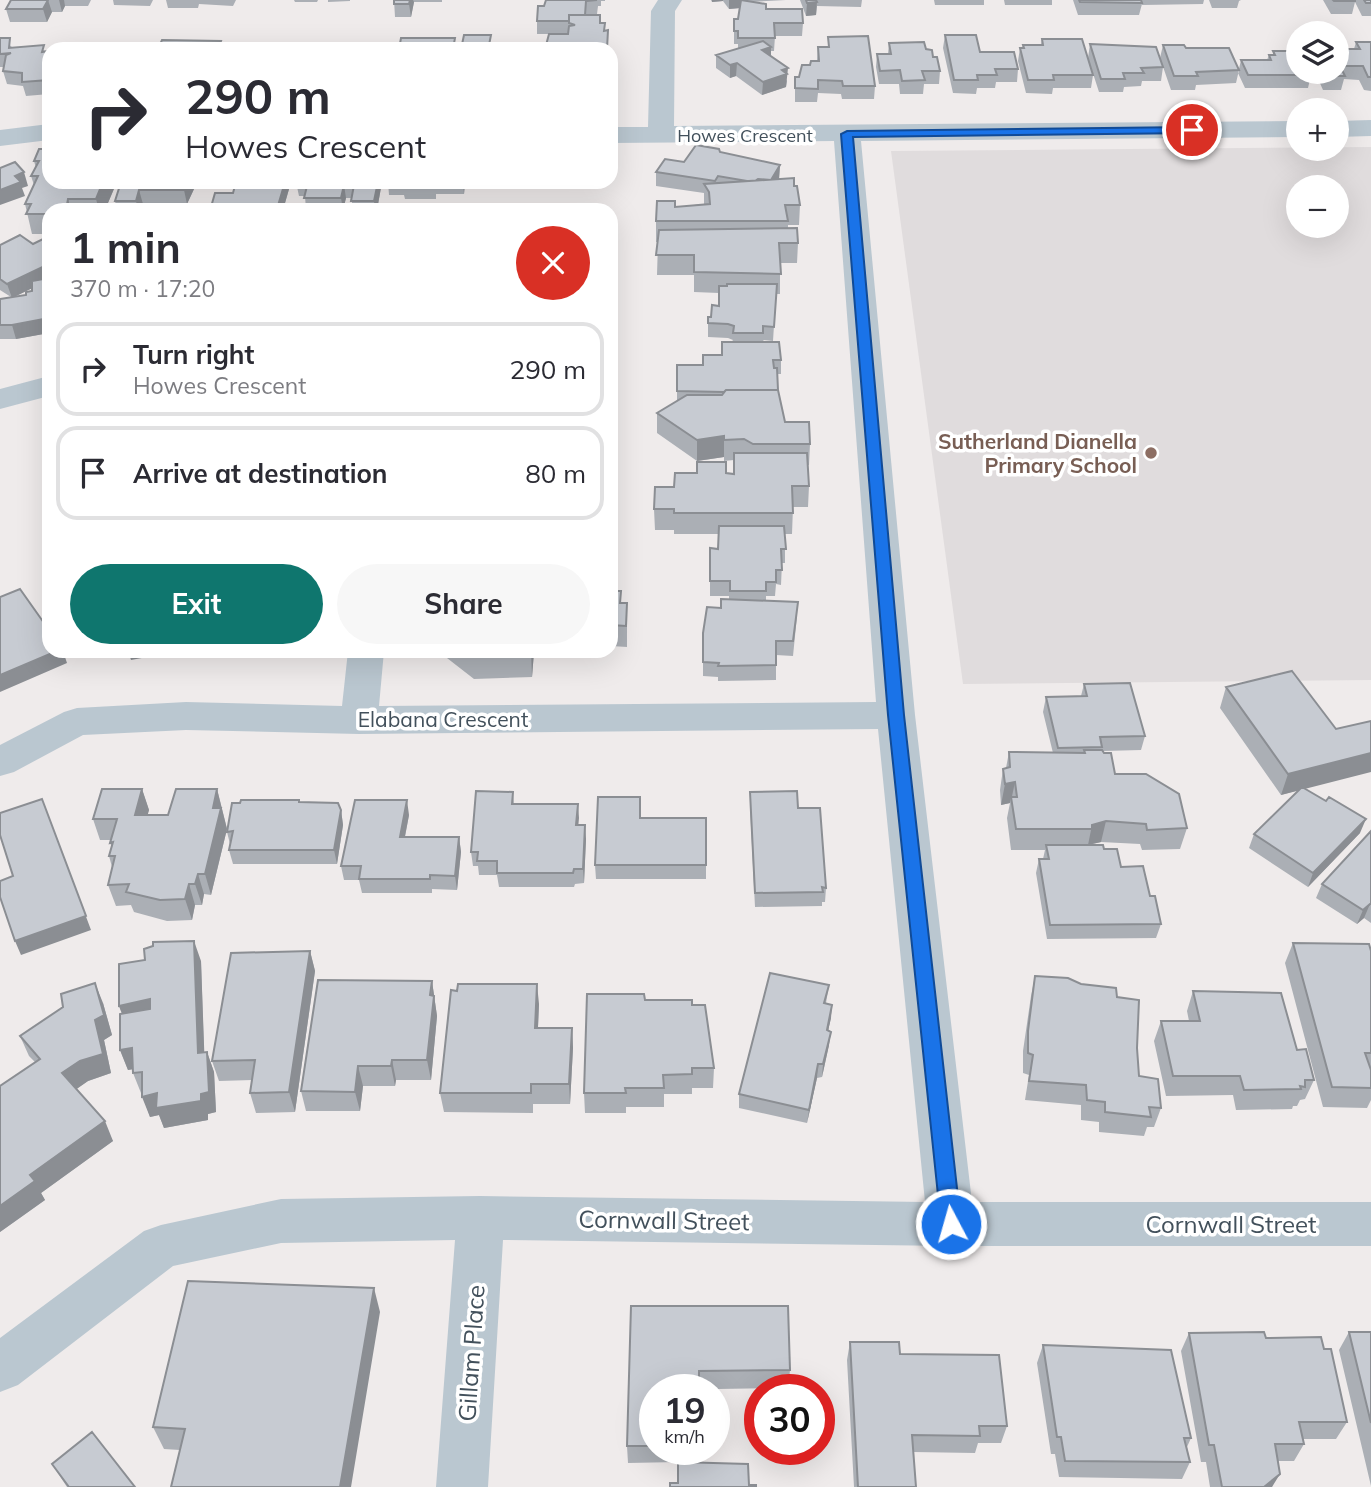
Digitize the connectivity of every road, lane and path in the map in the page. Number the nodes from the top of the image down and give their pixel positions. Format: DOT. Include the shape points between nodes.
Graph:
graph roads {
  1 [pos="663,4"];
  2 [pos="1371,128"];
  3 [pos="1286,129"];
  4 [pos="1349,129"];
  5 [pos="42,133"];
  6 [pos="847,134"];
  7 [pos="618,135"];
  8 [pos="661,135"];
  9 [pos="0,138"];
  10 [pos="42,388"];
  11 [pos="0,399"];
  12 [pos="365,658"];
  13 [pos="896,715"];
  14 [pos="359,720"];
  15 [pos="0,762"];
  16 [pos="480,1218"];
  17 [pos="951,1224"];
  18 [pos="1371,1224"];
  19 [pos="0,1368"];
  20 [pos="462,1487"];
  1 -- 8 [label="street"];
  2 -- 4 [label="street"];
  3 -- 6 [label="street, Howes Crescent"];
  5 -- 9 [label="street"];
  6 -- 8 [label="street, Howes Crescent"];
  6 -- 13 [label="street"];
  7 -- 8 [label="street, Howes Crescent"];
  10 -- 11 [label="street"];
  12 -- 14 [label="street"];
  13 -- 14 [label="street, Elabana Crescent"];
  13 -- 17 [label="street"];
  14 -- 15 [label="street, Elabana Crescent" via="186,716 78,722"];
  16 -- 17 [label="street, Cornwall Street"];
  16 -- 19 [label="street, Cornwall Street" via="281,1221 161,1247"];
  16 -- 20 [label="street, Gillam Place"];
  17 -- 18 [label="street, Cornwall Street"];
}
